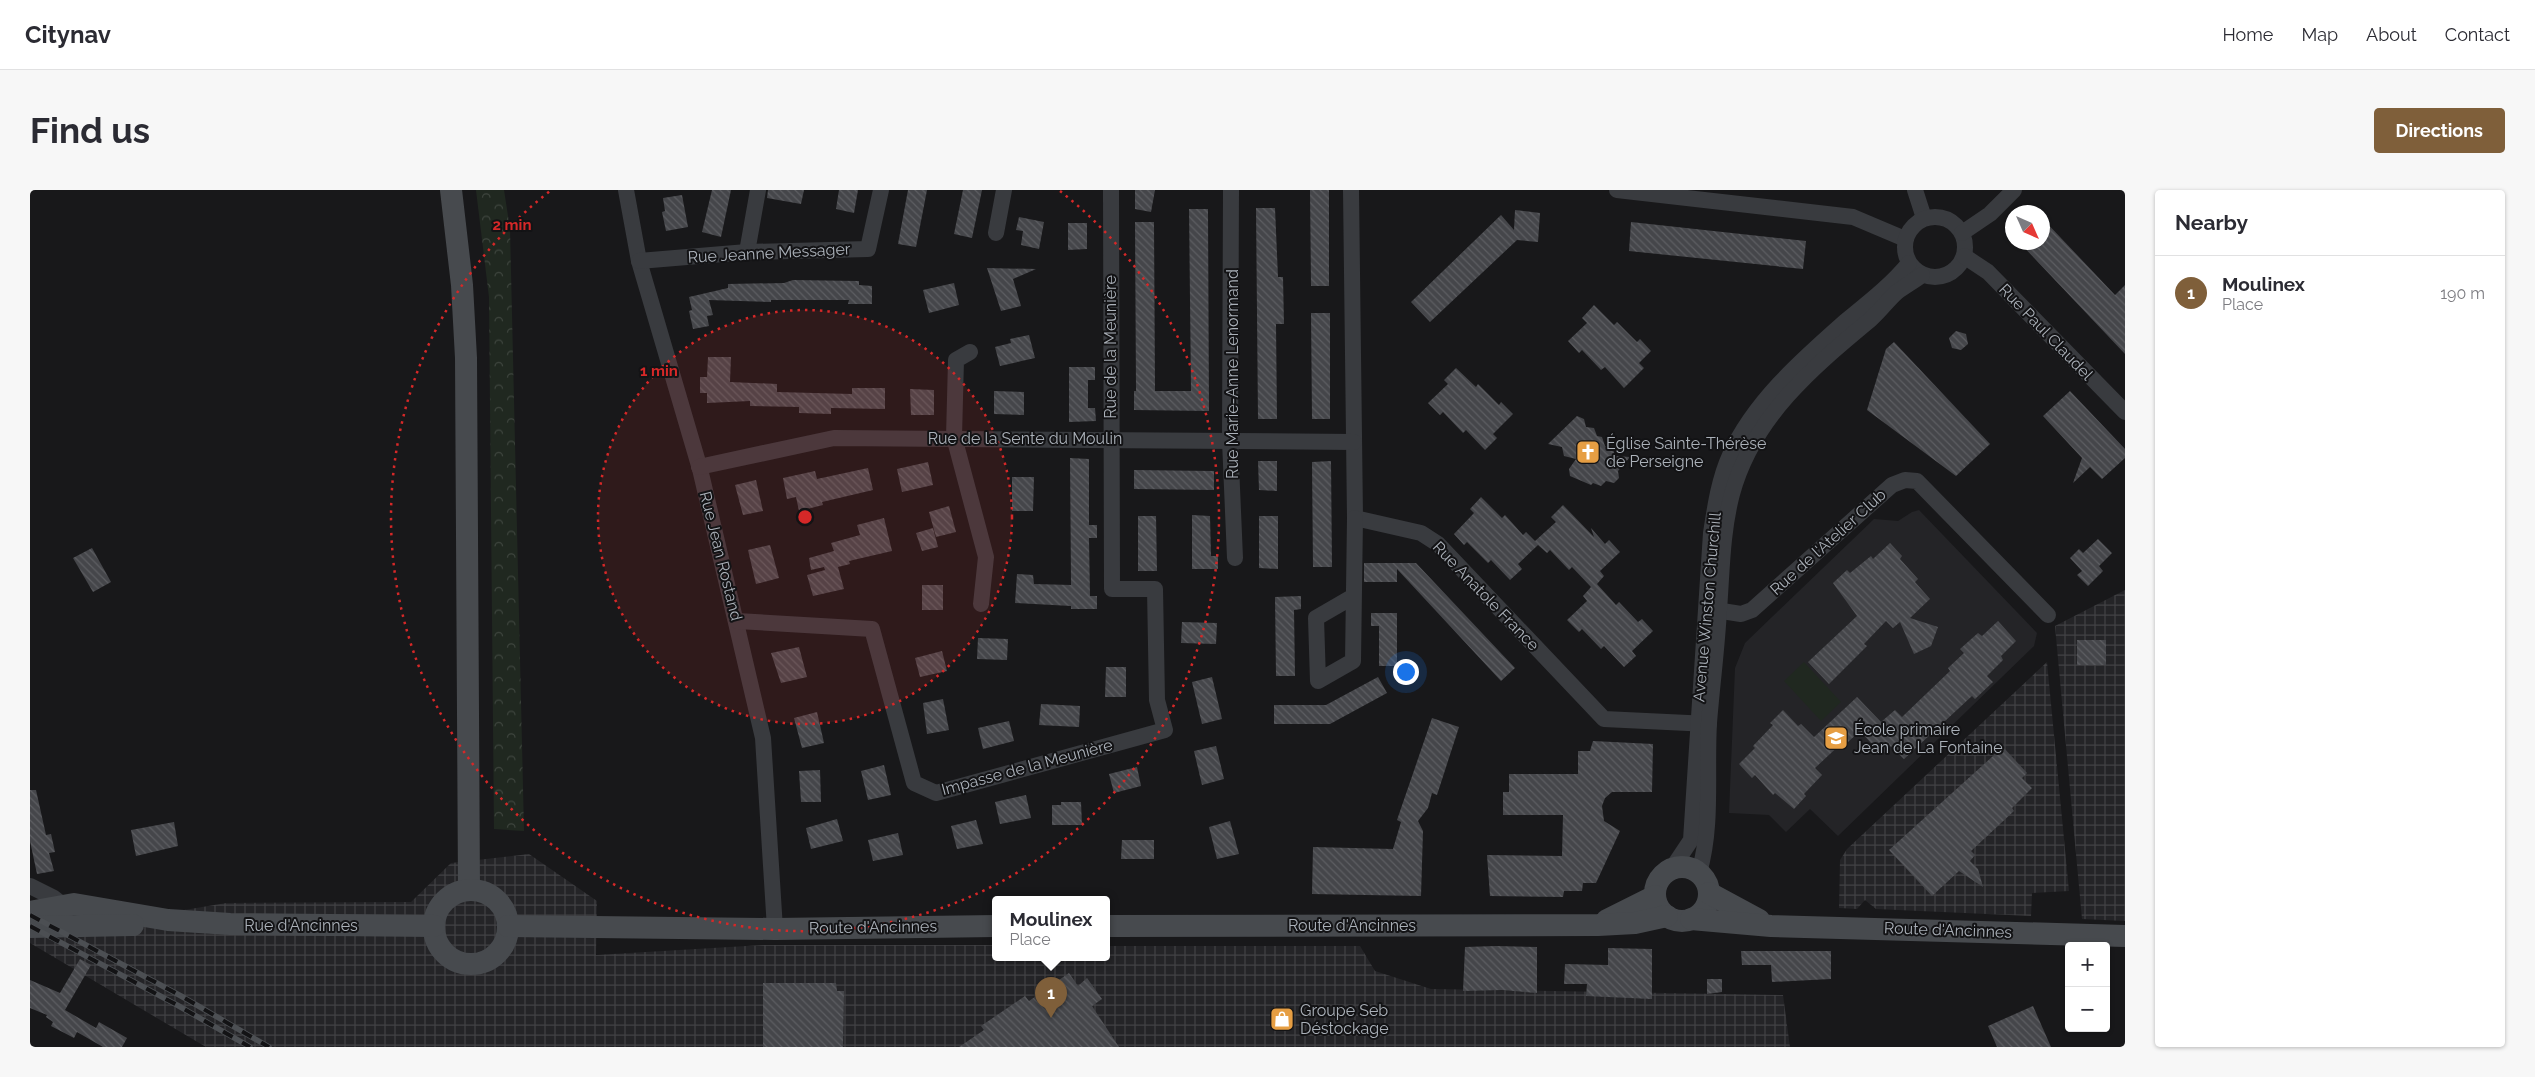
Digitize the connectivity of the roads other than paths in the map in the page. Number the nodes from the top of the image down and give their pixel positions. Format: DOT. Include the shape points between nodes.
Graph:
graph roads {
  1 [pos="451,190"];
  2 [pos="626,190"];
  3 [pos="758,190"];
  4 [pos="881,190"];
  5 [pos="1004,190"];
  6 [pos="1111,190"];
  7 [pos="1231,190"];
  8 [pos="1351,190"];
  9 [pos="1617,190"];
  10 [pos="1915,190"];
  11 [pos="2014,190"];
  12 [pos="1924,218"];
  13 [pos="996,233"];
  14 [pos="1962,233"];
  15 [pos="1905,239"];
  16 [pos="747,252"];
  17 [pos="1964,256"];
  18 [pos="639,261"];
  19 [pos="1909,263"];
  20 [pos="1922,275"];
  21 [pos="970,352"];
  22 [pos="2125,412"];
  23 [pos="954,437"];
  24 [pos="1110,438"];
  25 [pos="1230,441"];
  26 [pos="1354,442"];
  27 [pos="699,467"];
  28 [pos="1355,518"];
  29 [pos="1235,558"];
  30 [pos="1354,596"];
  31 [pos="981,604"];
  32 [pos="1713,610"];
  33 [pos="2048,615"];
  34 [pos="737,621"];
  35 [pos="1703,723"];
  36 [pos="1165,730"];
  37 [pos="1671,870"];
  38 [pos="1699,873"];
  39 [pos="30,886"];
  40 [pos="469,890"];
  41 [pos="1709,894"];
  42 [pos="1655,896"];
  43 [pos="62,905"];
  44 [pos="30,912"];
  45 [pos="1667,916"];
  46 [pos="1691,919"];
  47 [pos="168,920"];
  48 [pos="1598,925"];
  49 [pos="30,926"];
  50 [pos="96,926"];
  51 [pos="434,926"];
  52 [pos="508,926"];
  53 [pos="992,926"];
  54 [pos="1110,926"];
  55 [pos="1771,926"];
  56 [pos="775,928"];
  57 [pos="2125,936"];
  1 -- 40 [label="main road" via="462,285 466,358"];
  2 -- 18 [label="street, Rue Jean Rostand"];
  3 -- 16 [label="street"];
  4 -- 16 [label="street, Rue Jeanne Messager" via="868,248"];
  5 -- 13 [label="street"];
  6 -- 24 [label="street, Rue de la Meunière"];
  7 -- 25 [label="street, Rue Marie-Anne Lenormand"];
  8 -- 26 [label="street"];
  9 -- 15 [label="street" via="1853,217"];
  10 -- 12 [label="street"];
  11 -- 14 [label="street" via="1990,214"];
  12 -- 14 [label="street" via="1942,217"];
  12 -- 15 [label="street" via="1909,230"];
  14 -- 17 [label="street"];
  15 -- 19 [label="street"];
  16 -- 18 [label="street, Rue Jeanne Messager"];
  17 -- 20 [label="street" via="1947,275 1932,278"];
  17 -- 22 [label="street, Rue Paul Claudel" via="1988,272"];
  18 -- 27 [label="street, Rue Jean Rostand"];
  19 -- 20 [label="street"];
  19 -- 32 [label="street, Avenue Winston Churchill" via="1778,386 1749,422 1730,455 1711,533"];
  20 -- 32 [label="street, Avenue Winston Churchill" via="1820,361 1781,401 1763,425 1733,493"];
  21 -- 23 [label="street" via="956,360"];
  23 -- 24 [label="street, Rue de la Sente du Moulin"];
  23 -- 27 [label="street, Rue de la Sente du Moulin" via="834,438"];
  23 -- 31 [label="street" via="986,557"];
  24 -- 25 [label="street, Rue de la Sente du Moulin"];
  24 -- 36 [label="street, Rue de la Meunière" via="1112,589 1155,589 1157,700"];
  25 -- 26 [label="street, Rue de la Sente du Moulin"];
  25 -- 29 [label="street, Rue Marie-Anne Lenormand"];
  26 -- 28 [label="street"];
  27 -- 34 [label="street, Rue Jean Rostand"];
  28 -- 30 [label="street"];
  28 -- 35 [label="street, Rue Anatole France" via="1420,533 1438,544 1604,719"];
  30 -- 30 [label="street" via="1316,618 1318,681 1353,661"];
  32 -- 33 [label="street, Rue de l'Atelier Club" via="1742,614 1752,610 1892,485 1905,480 1917,481"];
  32 -- 35 [label="street, Avenue Winston Churchill"];
  34 -- 36 [label="street, Impasse de la Meunière" via="872,628 914,783 936,793"];
  34 -- 56 [label="street, Rue Jean Rostand" via="763,738"];
  35 -- 37 [label="street, Avenue Winston Churchill" via="1690,840"];
  35 -- 38 [label="street, Avenue Winston Churchill" via="1706,848"];
  37 -- 38 [label="main road" via="1685,868"];
  37 -- 42 [label="main road" via="1660,880"];
  38 -- 41 [label="main road" via="1708,886"];
  39 -- 43 [label="street"];
  40 -- 51 [label="main road" via="448,897 441,905"];
  40 -- 52 [label="main road" via="486,893 500,904"];
  41 -- 46 [label="main road" via="1704,909"];
  41 -- 55 [label="main road, Route d'Ancinnes"];
  42 -- 45 [label="main road"];
  42 -- 48 [label="main road, Route d'Ancinnes"];
  43 -- 44 [label="main road, Rue d'Ancinnes"];
  43 -- 47 [label="main road, Rue d'Ancinnes" via="74,904"];
  43 -- 50 [label="street"];
  45 -- 46 [label="main road" via="1683,921"];
  45 -- 48 [label="main road, Route d'Ancinnes" via="1635,923"];
  46 -- 55 [label="main road, Route d'Ancinnes"];
  47 -- 50 [label="main road, Rue d'Ancinnes" via="150,925"];
  47 -- 51 [label="main road, Rue d'Ancinnes" via="230,924"];
  48 -- 54 [label="main road, Route d'Ancinnes"];
  49 -- 50 [label="main road, Rue d'Ancinnes"];
  51 -- 52 [label="main road" via="440,948 449,957 471,964 483,962 502,948"];
  52 -- 56 [label="main road, Route d'Ancinnes"];
  53 -- 56 [label="main road, Route d'Ancinnes"];
  55 -- 57 [label="main road, Route d'Ancinnes"];
}
